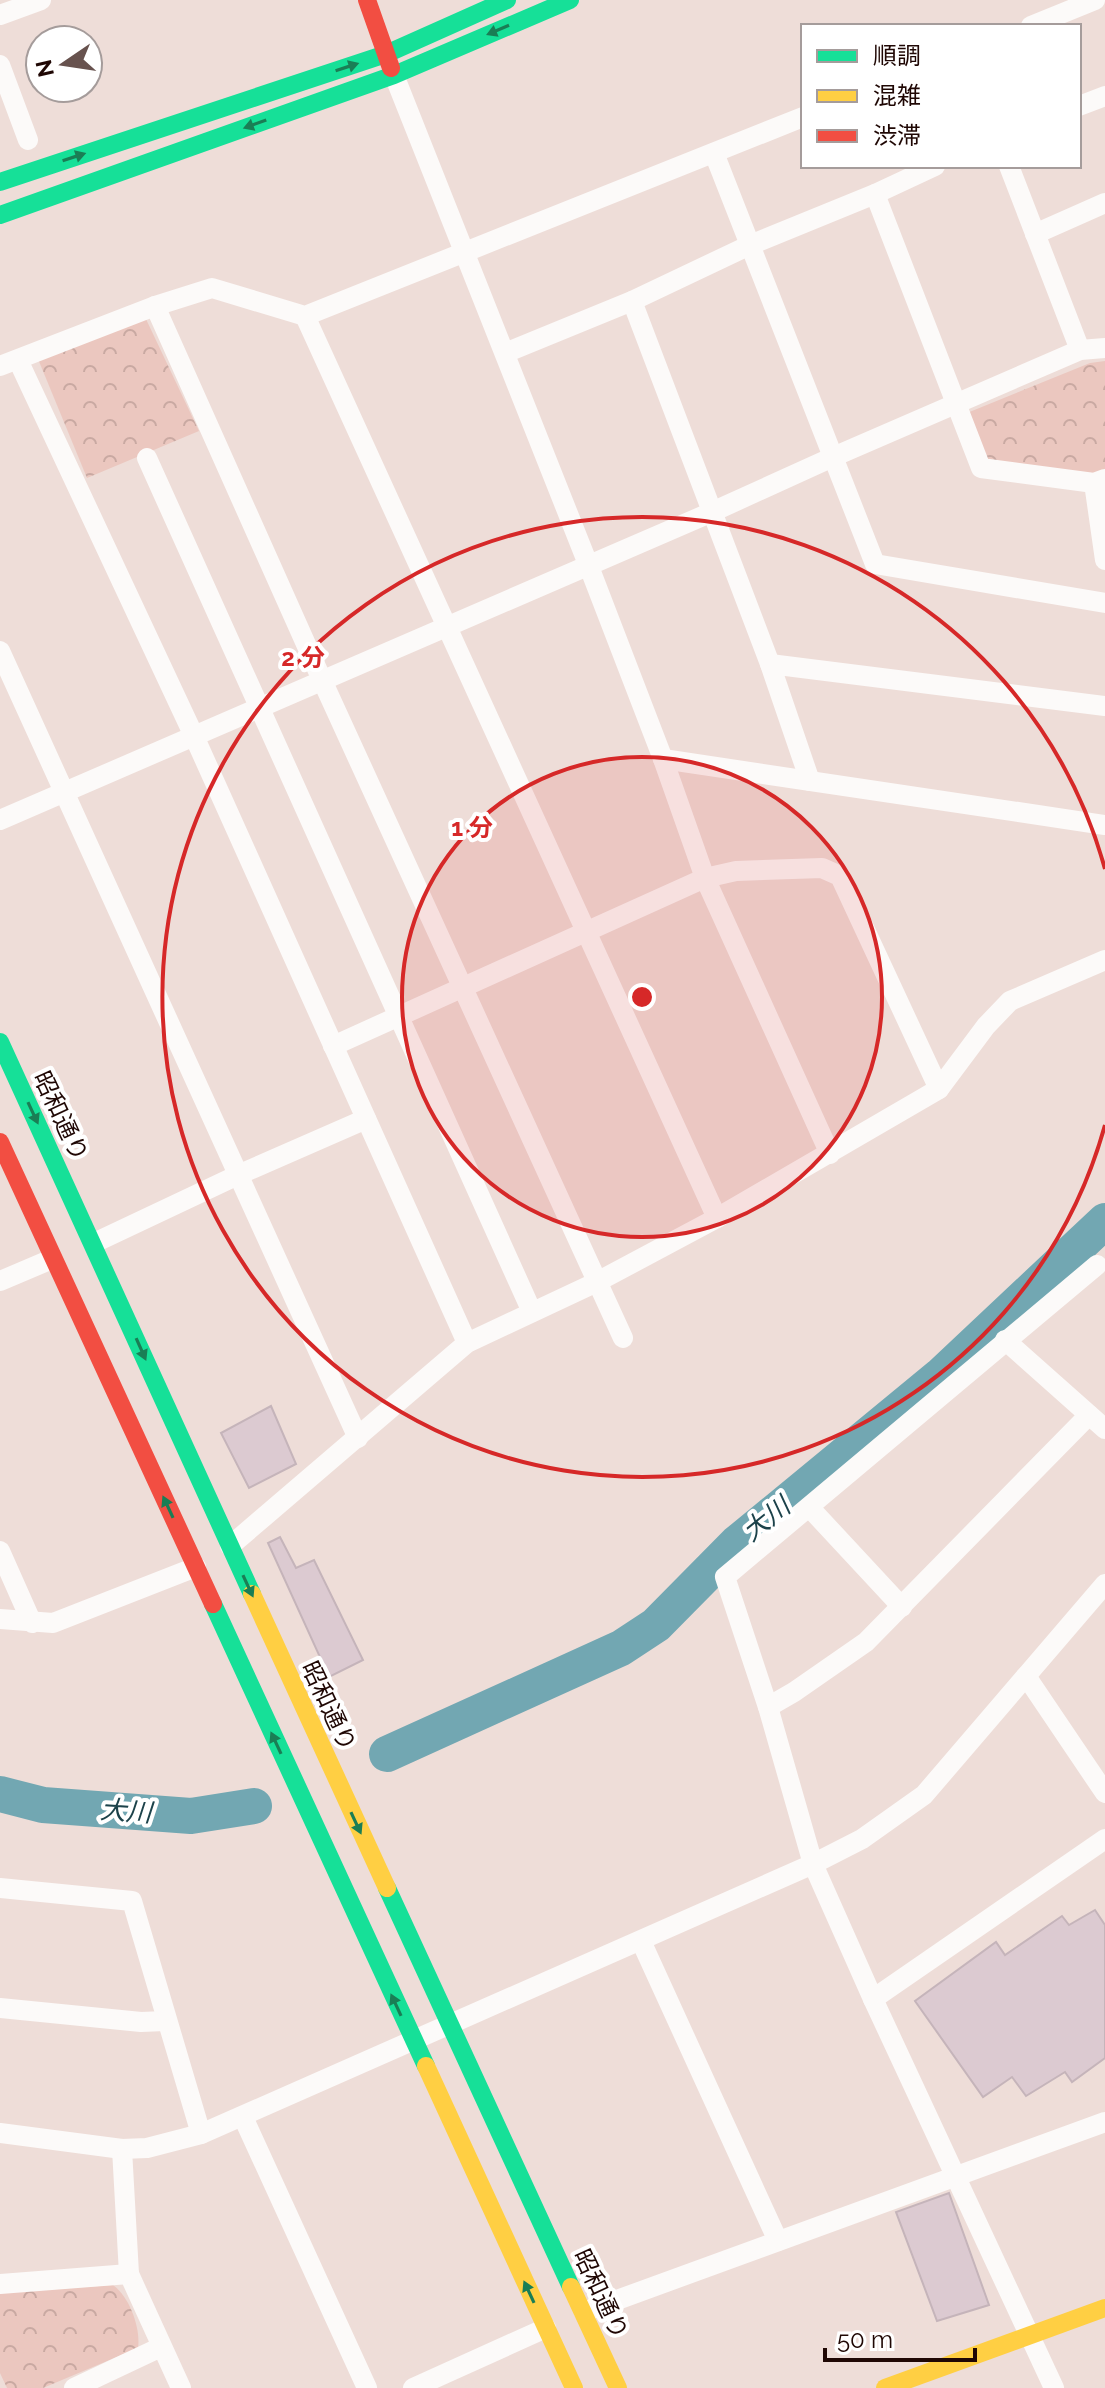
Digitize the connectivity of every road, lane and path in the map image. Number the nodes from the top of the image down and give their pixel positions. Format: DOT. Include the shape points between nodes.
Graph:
graph roads {
  1 [pos="41,0"];
  2 [pos="367,0"];
  3 [pos="507,0"];
  4 [pos="570,0"];
  5 [pos="1095,0"];
  6 [pos="0,15"];
  7 [pos="1036,24"];
  8 [pos="386,54"];
  9 [pos="0,65"];
  10 [pos="394,75"];
  11 [pos="1105,96"];
  12 [pos="1081,105"];
  13 [pos="801,118"];
  14 [pos="28,140"];
  15 [pos="714,153"];
  16 [pos="931,168"];
  17 [pos="1010,168"];
  18 [pos="0,182"];
  19 [pos="875,194"];
  20 [pos="1105,203"];
  21 [pos="0,215"];
  22 [pos="1035,234"];
  23 [pos="750,245"];
  24 [pos="465,252"];
  25 [pos="632,301"];
  26 [pos="155,306"];
  27 [pos="305,316"];
  28 [pos="1105,348"];
  29 [pos="1080,350"];
  30 [pos="505,353"];
  31 [pos="9,363"];
  32 [pos="955,405"];
  33 [pos="833,457"];
  34 [pos="147,458"];
  35 [pos="1100,481"];
  36 [pos="712,512"];
  37 [pos="1105,560"];
  38 [pos="588,564"];
  39 [pos="1105,603"];
  40 [pos="446,626"];
  41 [pos="0,651"];
  42 [pos="770,664"];
  43 [pos="322,680"];
  44 [pos="1105,706"];
  45 [pos="257,708"];
  46 [pos="194,736"];
  47 [pos="663,759"];
  48 [pos="810,781"];
  49 [pos="64,793"];
  50 [pos="0,820"];
  51 [pos="1105,825"];
  52 [pos="705,878"];
  53 [pos="584,931"];
  54 [pos="1105,960"];
  55 [pos="464,985"];
  56 [pos="397,1016"];
  57 [pos="0,1042"];
  58 [pos="333,1046"];
  59 [pos="939,1089"];
  60 [pos="366,1119"];
  61 [pos="0,1142"];
  62 [pos="830,1154"];
  63 [pos="238,1175"];
  64 [pos="717,1218"];
  65 [pos="94,1243"];
  66 [pos="52,1259"];
  67 [pos="1097,1265"];
  68 [pos="0,1281"];
  69 [pos="597,1282"];
  70 [pos="532,1312"];
  71 [pos="623,1338"];
  72 [pos="1005,1340"];
  73 [pos="467,1343"];
  74 [pos="1089,1415"];
  75 [pos="1105,1429"];
  76 [pos="358,1438"];
  77 [pos="810,1508"];
  78 [pos="230,1546"];
  79 [pos="0,1551"];
  80 [pos="196,1567"];
  81 [pos="1105,1584"];
  82 [pos="902,1607"];
  83 [pos="0,1619"];
  84 [pos="32,1623"];
  85 [pos="1026,1676"];
  86 [pos="768,1707"];
  87 [pos="1105,1793"];
  88 [pos="1105,1839"];
  89 [pos="813,1864"];
  90 [pos="0,1888"];
  91 [pos="641,1941"];
  92 [pos="873,1999"];
  93 [pos="0,2008"];
  94 [pos="165,2021"];
  95 [pos="449,2025"];
  96 [pos="413,2041"];
  97 [pos="243,2117"];
  98 [pos="1105,2122"];
  99 [pos="0,2133"];
  100 [pos="201,2134"];
  101 [pos="122,2149"];
  102 [pos="956,2176"];
  103 [pos="778,2241"];
  104 [pos="129,2274"];
  105 [pos="0,2284"];
  106 [pos="1105,2308"];
  107 [pos="584,2312"];
  108 [pos="546,2328"];
  109 [pos="1030,2335"];
  110 [pos="161,2347"];
  111 [pos="74,2388"];
  112 [pos="181,2388"];
  113 [pos="367,2388"];
  114 [pos="413,2388"];
  115 [pos="574,2388"];
  116 [pos="618,2388"];
  117 [pos="885,2388"];
  118 [pos="1054,2388"];
  1 -- 6 [label="street"];
  2 -- 8 [label="street"];
  3 -- 8 [label="street"];
  4 -- 10 [label="street, one-way"];
  5 -- 7 [label="street"];
  8 -- 10 [label="street"];
  18 -- 8 [label="street, one-way"];
  9 -- 14 [label="street"];
  10 -- 21 [label="street, one-way"];
  10 -- 24 [label="street"];
  11 -- 12 [label="street"];
  13 -- 15 [label="street"];
  15 -- 23 [label="street"];
  15 -- 24 [label="street"];
  16 -- 19 [label="street"];
  17 -- 22 [label="street"];
  19 -- 23 [label="street"];
  19 -- 32 [label="street"];
  20 -- 22 [label="street"];
  22 -- 29 [label="street"];
  23 -- 25 [label="street"];
  23 -- 33 [label="street"];
  24 -- 27 [label="street"];
  24 -- 30 [label="street"];
  25 -- 30 [label="street"];
  25 -- 36 [label="street"];
  26 -- 27 [label="street" via="212,288"];
  26 -- 31 [label="street"];
  26 -- 43 [label="street"];
  27 -- 40 [label="street"];
  28 -- 29 [label="street"];
  29 -- 32 [label="street"];
  30 -- 38 [label="street"];
  31 -- 46 [label="street"];
  32 -- 33 [label="street"];
  32 -- 35 [label="street" via="981,468"];
  33 -- 36 [label="street"];
  33 -- 39 [label="street" via="875,564"];
  34 -- 45 [label="street"];
  35 -- 37 [label="street"];
  36 -- 38 [label="street"];
  36 -- 42 [label="street"];
  38 -- 40 [label="street"];
  38 -- 47 [label="street"];
  40 -- 43 [label="street"];
  40 -- 53 [label="street"];
  41 -- 49 [label="street"];
  42 -- 44 [label="street"];
  42 -- 48 [label="street"];
  43 -- 45 [label="street"];
  43 -- 55 [label="street"];
  45 -- 46 [label="street"];
  45 -- 56 [label="street"];
  46 -- 49 [label="street"];
  46 -- 58 [label="street"];
  47 -- 48 [label="street"];
  47 -- 52 [label="street"];
  48 -- 51 [label="street"];
  49 -- 50 [label="street"];
  49 -- 63 [label="street"];
  52 -- 53 [label="street"];
  52 -- 59 [label="street" via="736,871 822,868 840,876"];
  52 -- 62 [label="street"];
  53 -- 55 [label="street"];
  53 -- 64 [label="street"];
  54 -- 59 [label="street" via="1010,1001"];
  55 -- 56 [label="street"];
  55 -- 69 [label="street"];
  56 -- 58 [label="street"];
  56 -- 70 [label="street"];
  57 -- 65 [label="street, 昭和通り, one-way"];
  58 -- 60 [label="street"];
  59 -- 62 [label="street"];
  60 -- 63 [label="street"];
  60 -- 73 [label="street"];
  61 -- 66 [label="street"];
  62 -- 64 [label="street"];
  63 -- 65 [label="street"];
  63 -- 76 [label="street"];
  64 -- 69 [label="street"];
  65 -- 78 [label="street, 昭和通り, one-way"];
  66 -- 68 [label="street"];
  80 -- 66 [label="street, one-way"];
  67 -- 72 [label="street"];
  69 -- 70 [label="street"];
  69 -- 71 [label="street"];
  70 -- 73 [label="street"];
  72 -- 74 [label="street"];
  72 -- 77 [label="street"];
  73 -- 76 [label="street"];
  74 -- 75 [label="street"];
  74 -- 82 [label="street"];
  76 -- 78 [label="street"];
  77 -- 82 [label="street"];
  77 -- 86 [label="street" via="725,1577"];
  78 -- 95 [label="street, 昭和通り, one-way"];
  79 -- 84 [label="street"];
  80 -- 84 [label="street" via="53,1623"];
  96 -- 80 [label="street, one-way"];
  81 -- 85 [label="street"];
  82 -- 86 [label="street" via="866,1642"];
  83 -- 84 [label="street"];
  85 -- 87 [label="street"];
  85 -- 89 [label="street" via="924,1795 862,1839"];
  86 -- 89 [label="street"];
  88 -- 92 [label="street"];
  89 -- 91 [label="street"];
  89 -- 92 [label="street"];
  90 -- 94 [label="street" via="132,1901"];
  91 -- 95 [label="street"];
  91 -- 103 [label="street"];
  92 -- 102 [label="street"];
  93 -- 94 [label="street"];
  94 -- 100 [label="street"];
  95 -- 96 [label="street"];
  95 -- 107 [label="street, 昭和通り"];
  96 -- 97 [label="street"];
  108 -- 96 [label="street, one-way"];
  97 -- 100 [label="street"];
  97 -- 113 [label="street"];
  98 -- 102 [label="street"];
  99 -- 101 [label="street"];
  100 -- 101 [label="street"];
  101 -- 104 [label="street"];
  102 -- 103 [label="street"];
  102 -- 109 [label="street"];
  103 -- 107 [label="street"];
  104 -- 105 [label="street"];
  104 -- 110 [label="street"];
  106 -- 109 [label="street"];
  107 -- 116 [label="street, 昭和通り"];
  108 -- 114 [label="street"];
  108 -- 115 [label="street"];
  109 -- 117 [label="street"];
  109 -- 118 [label="street"];
  110 -- 111 [label="street"];
  110 -- 112 [label="street"];
}
